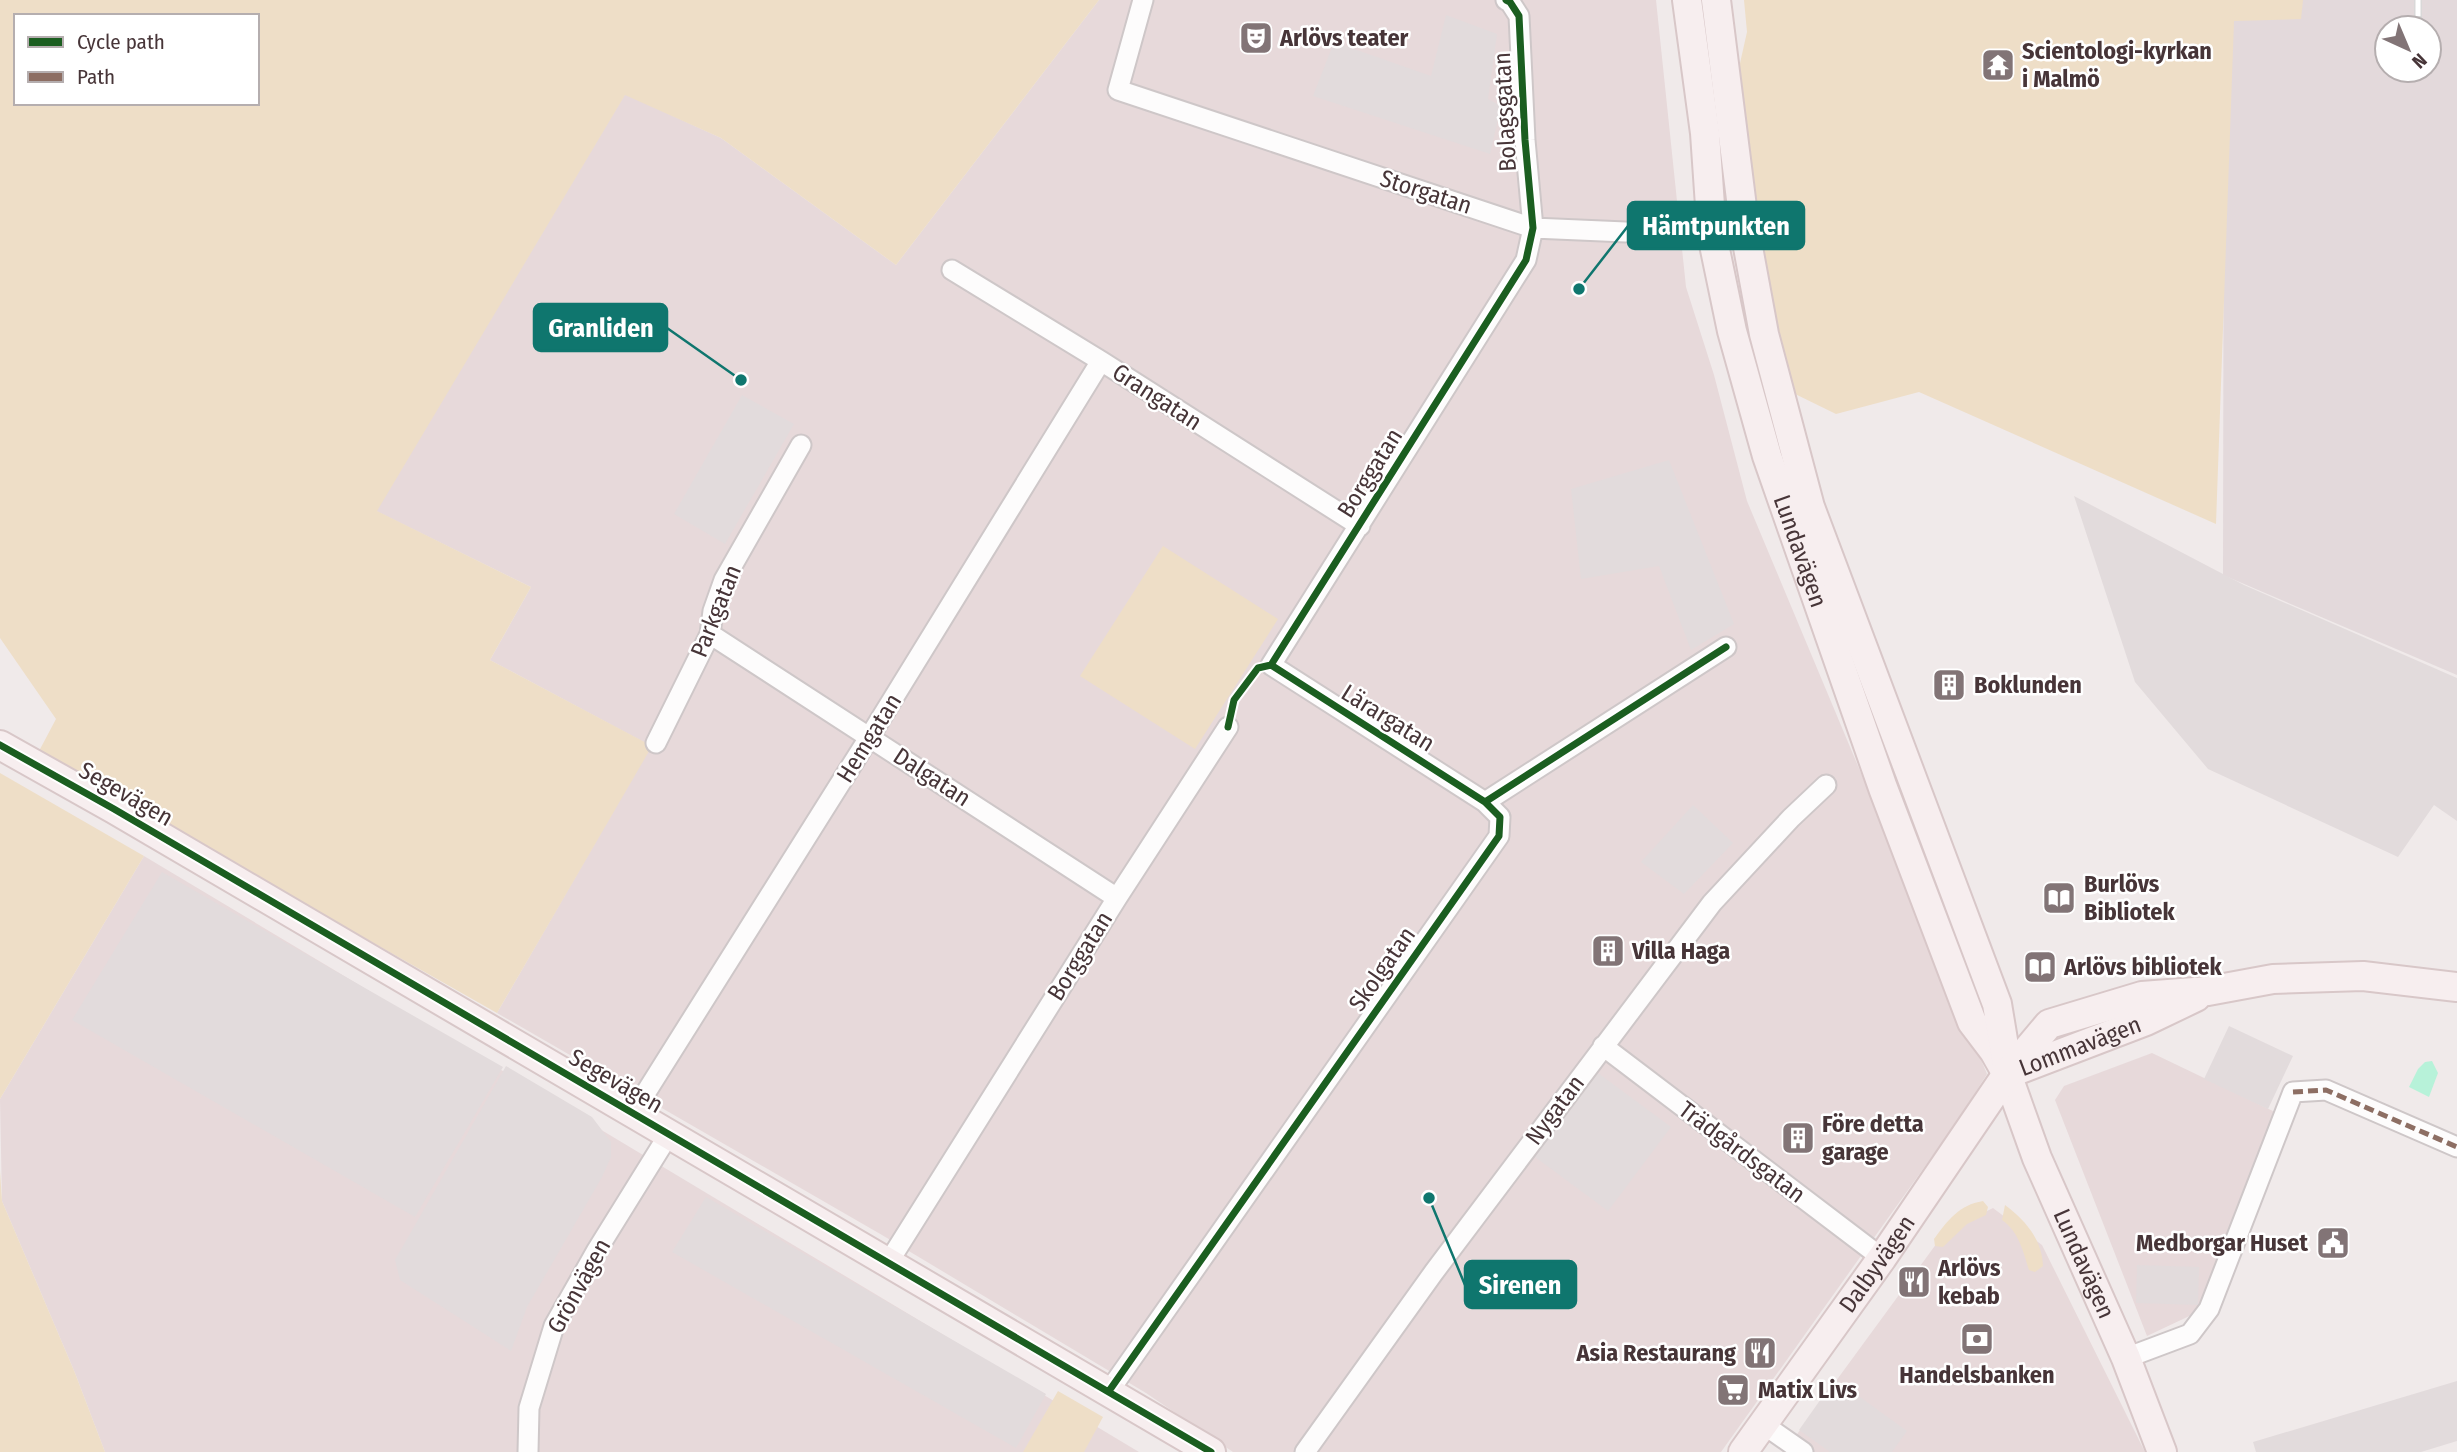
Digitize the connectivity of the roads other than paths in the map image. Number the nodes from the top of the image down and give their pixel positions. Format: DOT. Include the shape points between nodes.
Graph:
graph roads {
  1 [pos="1143,0"];
  2 [pos="1506,0"];
  3 [pos="1687,0"];
  4 [pos="1716,0"];
  5 [pos="1533,228"];
  6 [pos="1745,231"];
  7 [pos="1712,235"];
  8 [pos="952,270"];
  9 [pos="1101,361"];
  10 [pos="801,445"];
  11 [pos="1360,526"];
  12 [pos="710,634"];
  13 [pos="1726,647"];
  14 [pos="1270,666"];
  15 [pos="1228,727"];
  16 [pos="870,736"];
  17 [pos="656,743"];
  18 [pos="0,745"];
  19 [pos="1826,786"];
  20 [pos="1485,802"];
  21 [pos="1117,898"];
  22 [pos="2457,987"];
  23 [pos="1603,1046"];
  24 [pos="2007,1074"];
  25 [pos="633,1113"];
  26 [pos="669,1134"];
  27 [pos="2457,1147"];
  28 [pos="1882,1258"];
  29 [pos="888,1263"];
  30 [pos="2126,1358"];
  31 [pos="1110,1391"];
  32 [pos="1763,1424"];
  33 [pos="528,1452"];
  34 [pos="1211,1452"];
  35 [pos="1306,1452"];
  36 [pos="1743,1452"];
  37 [pos="1803,1452"];
  38 [pos="2162,1452"];
  1 -- 5 [label="street, Storgatan" via="1118,90"];
  2 -- 5 [label="street, Bolagsgatan" via="1520,16"];
  3 -- 7 [label="main road, Lundavägen" via="1705,133"];
  4 -- 6 [label="main road, Lundavägen"];
  5 -- 7 [label="street, Storgatan"];
  5 -- 11 [label="street, Borggatan" via="1526,260"];
  6 -- 7 [label="street, Storgatan"];
  6 -- 24 [label="main road, Lundavägen" via="1764,334 1810,507 1997,1004"];
  7 -- 24 [label="main road, Lundavägen" via="1736,344 1787,516 1972,1022"];
  8 -- 9 [label="street, Grangatan"];
  9 -- 11 [label="street, Grangatan"];
  9 -- 16 [label="street, Hemgatan"];
  10 -- 12 [label="street, Parkgatan" via="724,580"];
  11 -- 14 [label="street, Borggatan"];
  12 -- 16 [label="street, Dalgatan"];
  12 -- 17 [label="street, Parkgatan"];
  13 -- 20 [label="street"];
  14 -- 20 [label="street, Lärargatan"];
  15 -- 21 [label="street, Borggatan"];
  16 -- 21 [label="street, Dalgatan"];
  16 -- 25 [label="street, Hemgatan"];
  18 -- 25 [label="main road, Segevägen"];
  19 -- 23 [label="street, Nygatan" via="1712,902"];
  20 -- 31 [label="street, Skolgatan" via="1500,817 1499,836"];
  21 -- 29 [label="street, Borggatan"];
  22 -- 24 [label="main road, Lommavägen" via="2363,976 2301,977 2142,996 2049,1024"];
  23 -- 28 [label="street, Trädgårdsgatan"];
  23 -- 35 [label="street, Nygatan"];
  24 -- 28 [label="main road, Dalbyvägen"];
  24 -- 30 [label="main road, Lundavägen" via="2037,1158"];
  25 -- 26 [label="main road, Segevägen"];
  26 -- 29 [label="main road, Segevägen"];
  26 -- 33 [label="street, Grönvägen" via="554,1326 529,1408"];
  27 -- 30 [label="street" via="2326,1090 2293,1092 2204,1316 2190,1334"];
  28 -- 32 [label="main road, Dalbyvägen"];
  29 -- 31 [label="main road, Segevägen"];
  30 -- 38 [label="main road, Lundavägen"];
  31 -- 34 [label="main road, Segevägen"];
  32 -- 36 [label="main road, Dalbyvägen"];
  32 -- 37 [label="street"];
}
